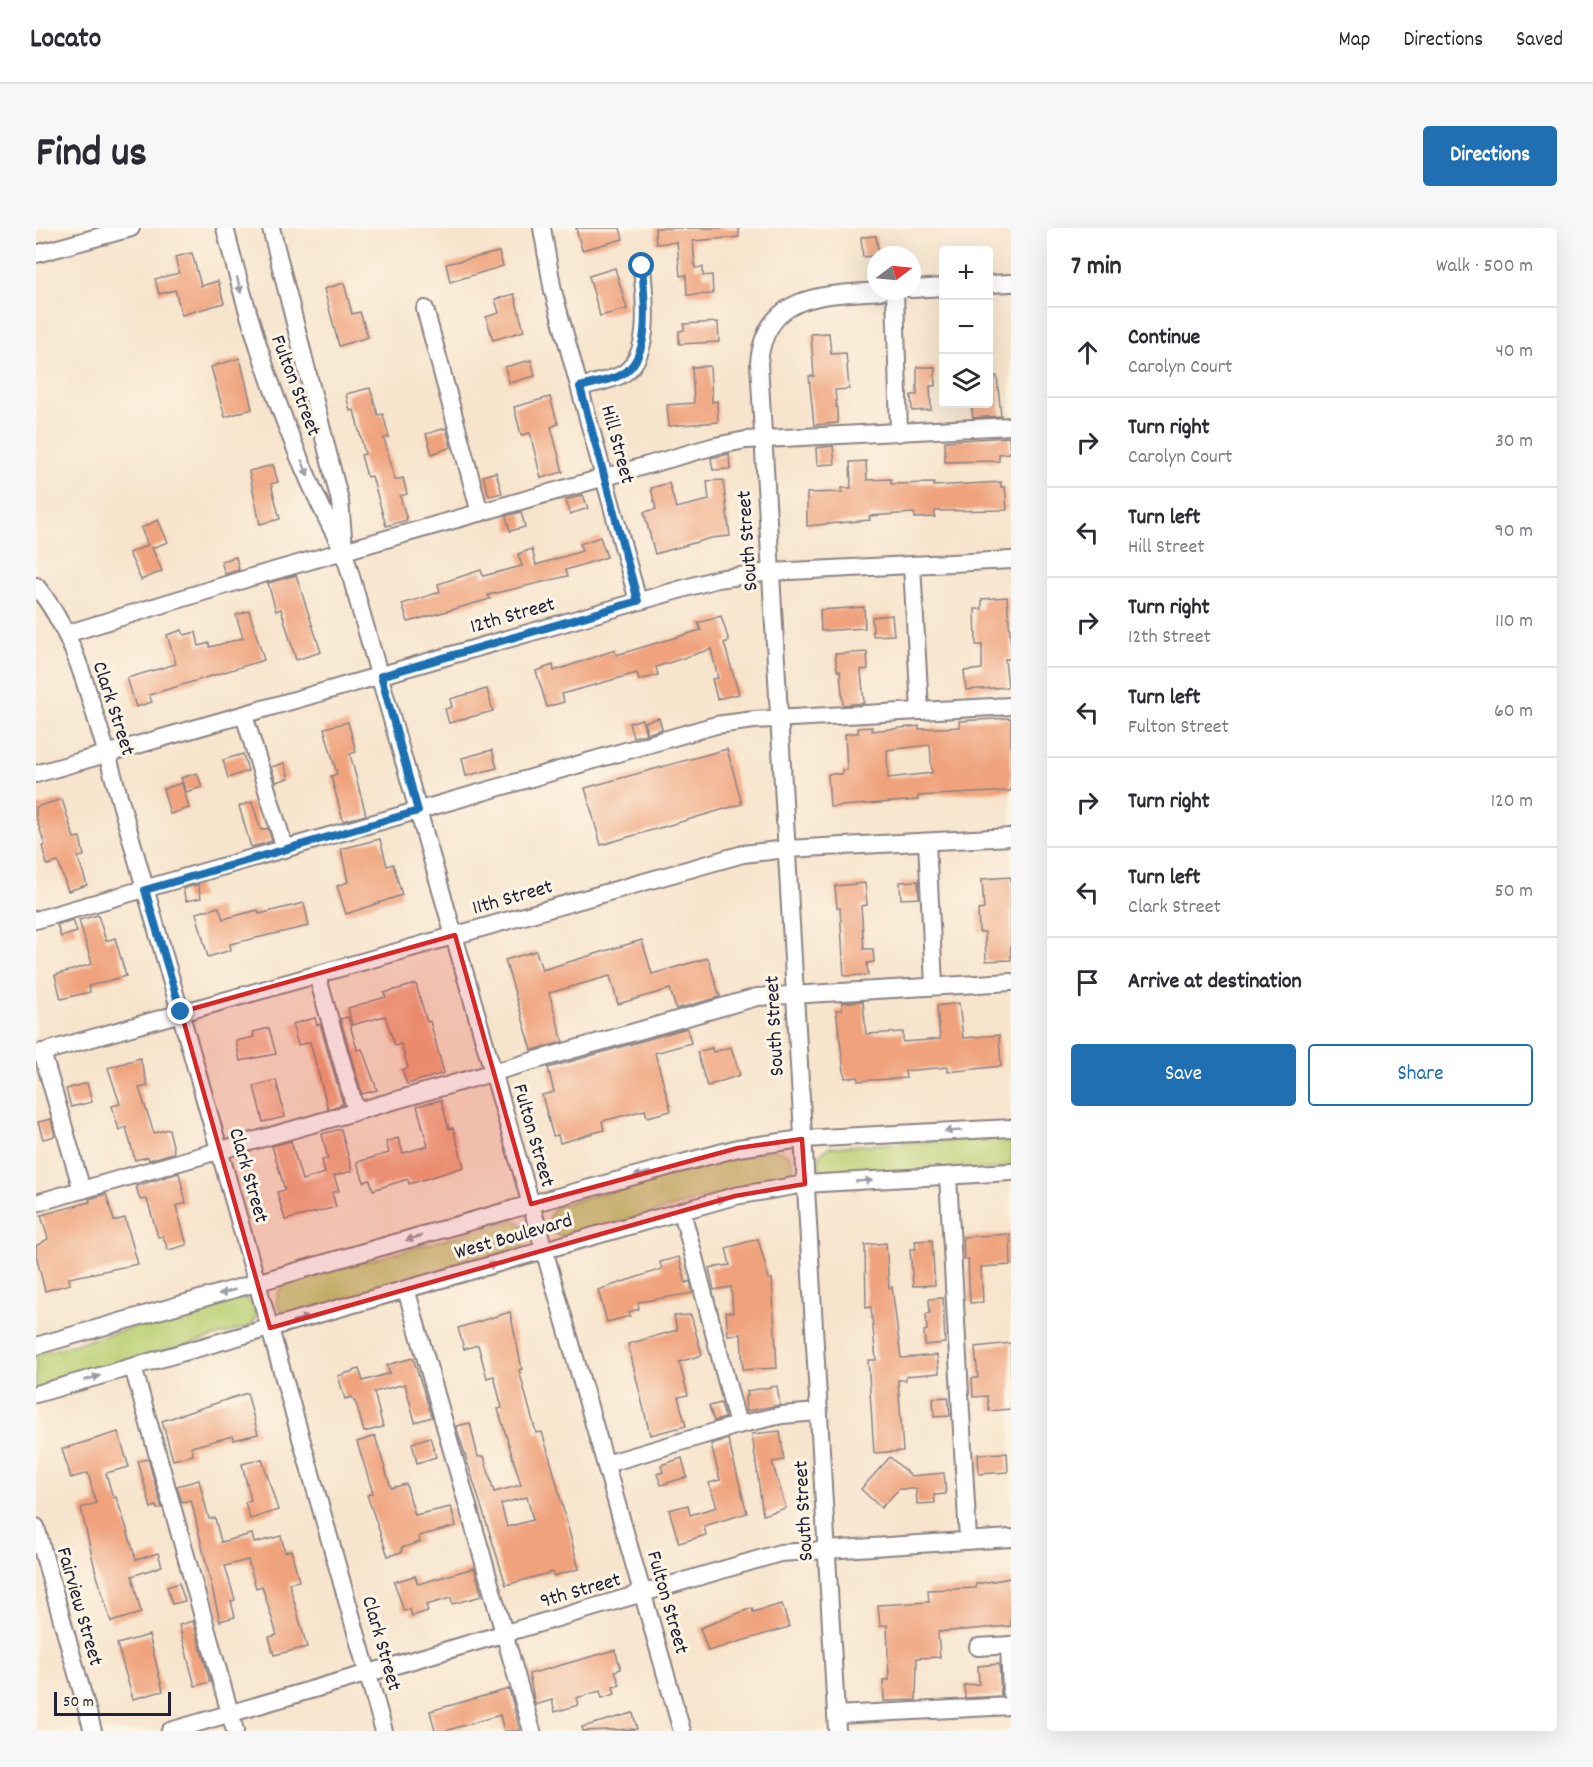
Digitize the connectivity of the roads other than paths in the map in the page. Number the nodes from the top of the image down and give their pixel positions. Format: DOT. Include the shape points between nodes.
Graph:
graph roads {
  1 [pos="131,228"];
  2 [pos="225,228"];
  3 [pos="271,228"];
  4 [pos="542,228"];
  5 [pos="36,254"];
  6 [pos="642,266"];
  7 [pos="1011,283"];
  8 [pos="993,284"];
  9 [pos="939,287"];
  10 [pos="921,288"];
  11 [pos="867,292"];
  12 [pos="895,300"];
  13 [pos="425,309"];
  14 [pos="580,387"];
  15 [pos="1011,426"];
  16 [pos="899,433"];
  17 [pos="762,440"];
  18 [pos="605,478"];
  19 [pos="480,513"];
  20 [pos="344,552"];
  21 [pos="1011,560"];
  22 [pos="912,565"];
  23 [pos="771,572"];
  24 [pos="36,586"];
  25 [pos="638,601"];
  26 [pos="66,634"];
  27 [pos="381,676"];
  28 [pos="1011,706"];
  29 [pos="920,711"];
  30 [pos="244,715"];
  31 [pos="779,719"];
  32 [pos="107,754"];
  33 [pos="36,774"];
  34 [pos="418,811"];
  35 [pos="1011,837"];
  36 [pos="927,842"];
  37 [pos="285,849"];
  38 [pos="787,849"];
  39 [pos="145,890"];
  40 [pos="36,920"];
  41 [pos="455,935"];
  42 [pos="317,975"];
  43 [pos="1011,982"];
  44 [pos="934,986"];
  45 [pos="793,993"];
  46 [pos="181,1012"];
  47 [pos="39,1053"];
  48 [pos="493,1071"];
  49 [pos="356,1111"];
  50 [pos="1011,1128"];
  51 [pos="802,1139"];
  52 [pos="220,1150"];
  53 [pos="1011,1172"];
  54 [pos="948,1176"];
  55 [pos="805,1184"];
  56 [pos="82,1190"];
  57 [pos="36,1203"];
  58 [pos="531,1204"];
  59 [pos="682,1210"];
  60 [pos="544,1249"];
  61 [pos="257,1284"];
  62 [pos="406,1289"];
  63 [pos="270,1328"];
  64 [pos="36,1346"];
  65 [pos="133,1366"];
  66 [pos="36,1394"];
  67 [pos="819,1412"];
  68 [pos="738,1425"];
  69 [pos="606,1464"];
  70 [pos="36,1527"];
  71 [pos="1011,1538"];
  72 [pos="968,1540"];
  73 [pos="826,1548"];
  74 [pos="643,1594"];
  75 [pos="504,1634"];
  76 [pos="1010,1645"];
  77 [pos="978,1647"];
  78 [pos="368,1674"];
  79 [pos="1011,1693"];
  80 [pos="1011,1706"];
  81 [pos="230,1714"];
  82 [pos="836,1723"];
  83 [pos="93,1731"];
  84 [pos="170,1731"];
  85 [pos="235,1731"];
  86 [pos="384,1731"];
  87 [pos="532,1731"];
  88 [pos="682,1731"];
  1 -- 5 [label="street"];
  2 -- 20 [label="street, Fulton Street, one-way" via="259,353"];
  3 -- 20 [label="street, Fulton Street" via="340,501"];
  4 -- 14 [label="street, Hill Street" via="553,291"];
  6 -- 14 [label="street" via="644,337 633,362 620,376"];
  7 -- 8 [label="street"];
  9 -- 10 [label="street"];
  11 -- 17 [label="street, South Street" via="805,298 773,322 760,354"];
  12 -- 16 [label="street"];
  13 -- 19 [label="street"];
  14 -- 18 [label="street, Hill Street"];
  15 -- 16 [label="street"];
  16 -- 17 [label="street"];
  17 -- 18 [label="street" via="715,446"];
  17 -- 23 [label="street, South Street"];
  18 -- 19 [label="street"];
  18 -- 25 [label="street, Hill Street"];
  19 -- 20 [label="street"];
  20 -- 26 [label="street"];
  20 -- 27 [label="street, Fulton Street"];
  21 -- 22 [label="street, 12th Street"];
  22 -- 23 [label="street, 12th Street"];
  22 -- 29 [label="street"];
  23 -- 25 [label="street, 12th Street" via="717,579"];
  23 -- 31 [label="street, South Street"];
  24 -- 26 [label="street, Clark Street"];
  25 -- 27 [label="street, 12th Street"];
  26 -- 32 [label="street, Clark Street"];
  27 -- 30 [label="street, 12th Street"];
  27 -- 34 [label="street, Fulton Street"];
  28 -- 29 [label="street"];
  29 -- 31 [label="street"];
  30 -- 32 [label="street, 12th Street"];
  30 -- 37 [label="street"];
  31 -- 34 [label="street" via="716,725"];
  31 -- 38 [label="street, South Street"];
  32 -- 33 [label="street, 12th Street"];
  32 -- 39 [label="street, Clark Street"];
  34 -- 37 [label="street"];
  34 -- 41 [label="street, Fulton Street"];
  35 -- 36 [label="street, 11th Street"];
  36 -- 38 [label="street, 11th Street"];
  36 -- 44 [label="street"];
  37 -- 39 [label="street"];
  38 -- 41 [label="street, 11th Street" via="721,859"];
  38 -- 45 [label="street, South Street"];
  39 -- 40 [label="street"];
  39 -- 46 [label="street, Clark Street"];
  41 -- 42 [label="street, 11th Street"];
  41 -- 48 [label="street, Fulton Street"];
  42 -- 46 [label="street, 11th Street"];
  42 -- 49 [label="street"];
  43 -- 44 [label="street"];
  44 -- 45 [label="street"];
  45 -- 48 [label="street" via="757,997"];
  45 -- 51 [label="street, South Street"];
  46 -- 47 [label="street, 11th Street"];
  46 -- 52 [label="street, Clark Street"];
  47 -- 56 [label="street"];
  48 -- 49 [label="street"];
  48 -- 58 [label="street, Fulton Street"];
  49 -- 52 [label="street"];
  50 -- 51 [label="street, West Boulevard, one-way"];
  51 -- 55 [label="street, South Street"];
  51 -- 58 [label="street, West Boulevard, one-way" via="738,1148"];
  52 -- 56 [label="street"];
  52 -- 61 [label="street, Clark Street"];
  53 -- 54 [label="street, West Boulevard"];
  55 -- 54 [label="street, West Boulevard, one-way"];
  54 -- 72 [label="street"];
  59 -- 55 [label="street, West Boulevard, one-way"];
  55 -- 67 [label="street, South Street"];
  56 -- 57 [label="street"];
  58 -- 60 [label="street, Fulton Street"];
  58 -- 61 [label="street, West Boulevard, one-way"];
  59 -- 60 [label="street, West Boulevard"];
  59 -- 68 [label="street"];
  62 -- 60 [label="street, West Boulevard, one-way"];
  60 -- 69 [label="street, Fulton Street"];
  61 -- 63 [label="street, Clark Street"];
  61 -- 64 [label="street, West Boulevard, one-way"];
  63 -- 62 [label="street, West Boulevard, one-way"];
  62 -- 75 [label="street"];
  63 -- 65 [label="street, West Boulevard"];
  63 -- 78 [label="street, Clark Street"];
  66 -- 65 [label="street, West Boulevard, one-way"];
  65 -- 81 [label="street"];
  67 -- 68 [label="street"];
  67 -- 73 [label="street, South Street"];
  68 -- 69 [label="street"];
  69 -- 74 [label="street, Fulton Street"];
  70 -- 83 [label="street, Fairview Street"];
  71 -- 72 [label="street, 9th Street"];
  72 -- 73 [label="street, 9th Street"];
  73 -- 74 [label="street, 9th Street" via="780,1552"];
  73 -- 82 [label="street, South Street"];
  74 -- 75 [label="street, 9th Street"];
  74 -- 88 [label="street, Fulton Street"];
  75 -- 78 [label="street, 9th Street"];
  75 -- 87 [label="street"];
  76 -- 77 [label="street"];
  76 -- 79 [label="street"];
  78 -- 81 [label="street, 9th Street"];
  78 -- 86 [label="street, Clark Street"];
  80 -- 82 [label="street"];
  81 -- 84 [label="street, 9th Street"];
  81 -- 85 [label="street"];
}
